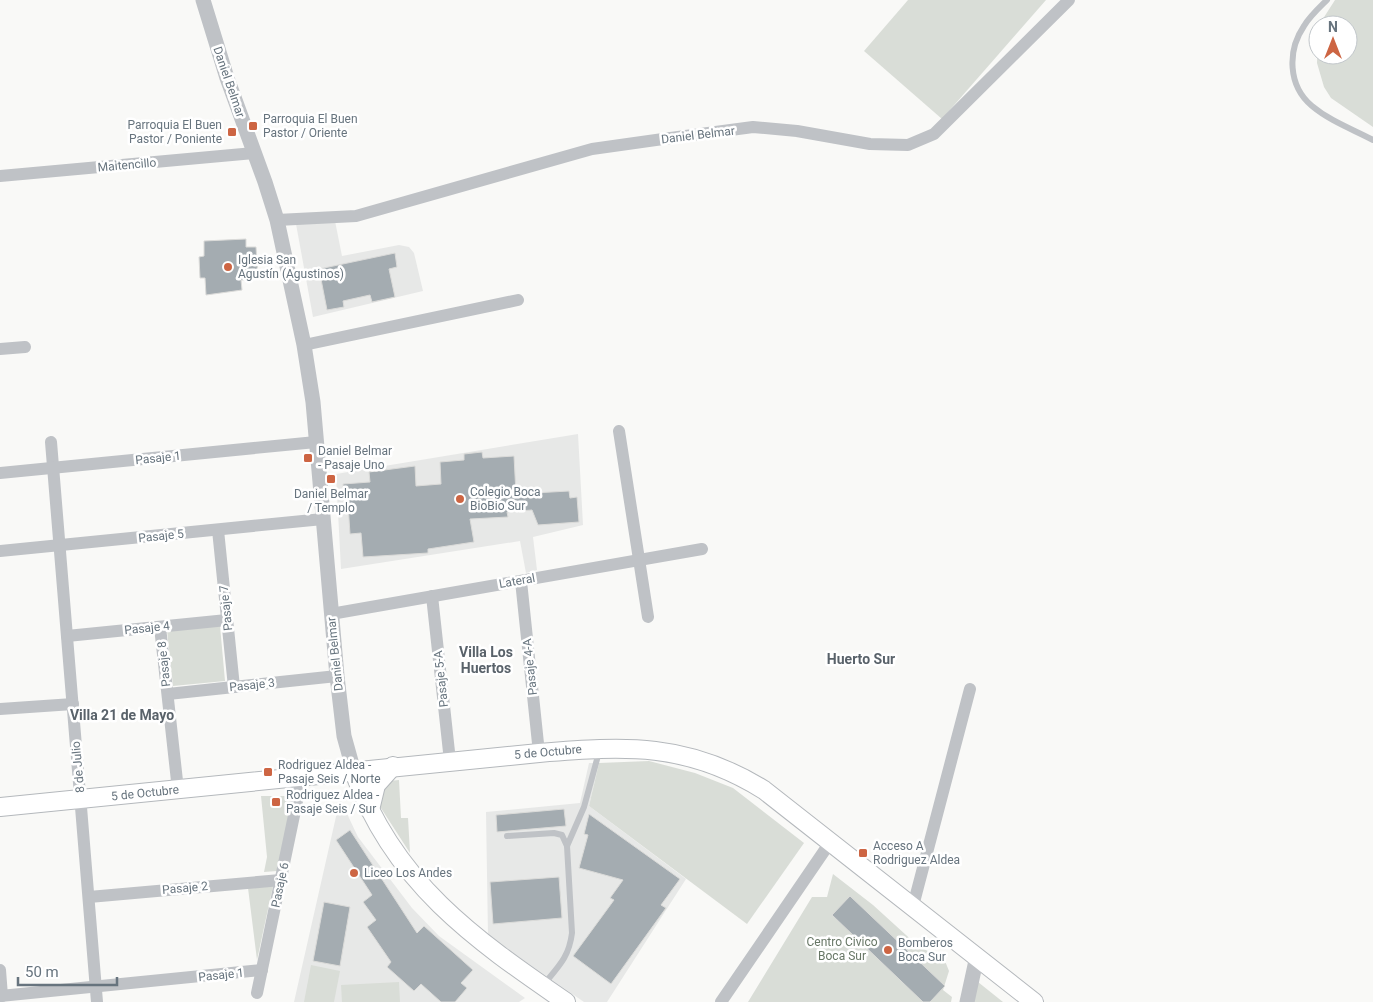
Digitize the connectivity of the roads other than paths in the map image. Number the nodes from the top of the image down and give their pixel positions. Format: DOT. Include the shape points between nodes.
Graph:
graph roads {
  1 [pos="203,0"];
  2 [pos="1070,0"];
  3 [pos="1328,0"];
  4 [pos="1373,140"];
  5 [pos="254,153"];
  6 [pos="0,176"];
  7 [pos="277,220"];
  8 [pos="518,300"];
  9 [pos="304,345"];
  10 [pos="25,348"];
  11 [pos="0,350"];
  12 [pos="620,431"];
  13 [pos="51,442"];
  14 [pos="316,442"];
  15 [pos="54,469"];
  16 [pos="0,473"];
  17 [pos="323,518"];
  18 [pos="218,530"];
  19 [pos="60,546"];
  20 [pos="702,549"];
  21 [pos="0,551"];
  22 [pos="639,560"];
  23 [pos="521,581"];
  24 [pos="432,596"];
  25 [pos="331,614"];
  26 [pos="648,617"];
  27 [pos="227,620"];
  28 [pos="160,627"];
  29 [pos="67,636"];
  30 [pos="337,676"];
  31 [pos="234,687"];
  32 [pos="970,689"];
  33 [pos="168,694"];
  34 [pos="73,704"];
  35 [pos="0,709"];
  36 [pos="600,748"];
  37 [pos="539,753"];
  38 [pos="450,762"];
  39 [pos="393,766"];
  40 [pos="354,772"];
  41 [pos="302,777"];
  42 [pos="178,790"];
  43 [pos="81,800"];
  44 [pos="0,807"];
  45 [pos="370,810"];
  46 [pos="507,836"];
  47 [pos="831,840"];
  48 [pos="567,846"];
  49 [pos="282,880"];
  50 [pos="89,897"];
  51 [pos="913,906"];
  52 [pos="977,956"];
  53 [pos="0,970"];
  54 [pos="262,970"];
  55 [pos="543,986"];
  56 [pos="96,988"];
  57 [pos="257,993"];
  58 [pos="1,996"];
  59 [pos="1025,998"];
  60 [pos="98,1002"];
  61 [pos="566,1002"];
  62 [pos="721,1002"];
  63 [pos="967,1002"];
  1 -- 5 [label="street, Daniel Belmar"];
  2 -- 7 [label="street, Daniel Belmar" via="934,134 908,145 870,144 753,127 592,149 356,216"];
  3 -- 4 [label="lane" via="1303,26 1295,44 1292,67 1296,86 1306,101 1327,117"];
  5 -- 6 [label="street, Maitencillo"];
  5 -- 7 [label="street, Daniel Belmar"];
  7 -- 9 [label="street, Daniel Belmar"];
  8 -- 9 [label="street"];
  9 -- 14 [label="street, Daniel Belmar"];
  10 -- 11 [label="street"];
  12 -- 22 [label="street"];
  13 -- 15 [label="street, 8 de Julio"];
  14 -- 15 [label="street, Pasaje 1"];
  14 -- 17 [label="street, Daniel Belmar"];
  15 -- 16 [label="street, Pasaje 1"];
  15 -- 19 [label="street, 8 de Julio"];
  17 -- 18 [label="street, Pasaje 5"];
  17 -- 25 [label="street, Daniel Belmar"];
  18 -- 19 [label="street, Pasaje 5"];
  18 -- 27 [label="street, Pasaje 7"];
  19 -- 21 [label="street, Pasaje 5"];
  19 -- 29 [label="street, 8 de Julio"];
  20 -- 22 [label="street, Lateral"];
  22 -- 23 [label="street, Lateral"];
  22 -- 26 [label="street"];
  23 -- 24 [label="street, Lateral"];
  23 -- 37 [label="street, Pasaje 4-A"];
  24 -- 25 [label="street, Lateral"];
  24 -- 38 [label="street, Pasaje 5-A"];
  25 -- 30 [label="street, Daniel Belmar"];
  27 -- 28 [label="street, Pasaje 4"];
  27 -- 31 [label="street, Pasaje 7"];
  28 -- 29 [label="street, Pasaje 4"];
  28 -- 33 [label="street, Pasaje 8"];
  29 -- 34 [label="street, 8 de Julio"];
  30 -- 31 [label="street, Pasaje 3"];
  30 -- 40 [label="street, Daniel Belmar" via="344,736"];
  31 -- 33 [label="street, Pasaje 3"];
  32 -- 51 [label="street"];
  33 -- 42 [label="street, Pasaje 8"];
  34 -- 35 [label="street"];
  34 -- 43 [label="street, 8 de Julio"];
  36 -- 37 [label="main road, 5 de Octubre"];
  36 -- 47 [label="main road, 5 de Octubre" via="658,750 723,768 764,790"];
  36 -- 48 [label="lane" via="584,807"];
  37 -- 38 [label="main road, 5 de Octubre"];
  38 -- 39 [label="main road, 5 de Octubre"];
  39 -- 40 [label="main road, 5 de Octubre"];
  39 -- 45 [label="main road" via="376,785"];
  40 -- 41 [label="main road, 5 de Octubre"];
  40 -- 45 [label="main road, Daniel Belmar"];
  41 -- 42 [label="main road, 5 de Octubre"];
  41 -- 49 [label="street, Pasaje 6"];
  42 -- 43 [label="main road, 5 de Octubre"];
  43 -- 44 [label="main road, 5 de Octubre"];
  43 -- 50 [label="street, 8 de Julio"];
  45 -- 55 [label="main road, Daniel Belmar" via="400,859 437,903 471,934"];
  46 -- 48 [label="lane" via="554,833 562,835"];
  47 -- 51 [label="main road, 5 de Octubre"];
  47 -- 62 [label="street"];
  48 -- 55 [label="lane" via="570,946 567,956"];
  49 -- 50 [label="street, Pasaje 2"];
  49 -- 54 [label="street, Pasaje 6"];
  50 -- 56 [label="street, 8 de Julio"];
  51 -- 52 [label="main road, 5 de Octubre"];
  52 -- 59 [label="main road, 5 de Octubre"];
  52 -- 63 [label="street"];
  53 -- 58 [label="street"];
  54 -- 56 [label="street, Pasaje 1"];
  54 -- 57 [label="street, Pasaje 6"];
  55 -- 61 [label="main road, Daniel Belmar"];
  56 -- 58 [label="street, Pasaje 1"];
  56 -- 60 [label="street, 8 de Julio"];
}
